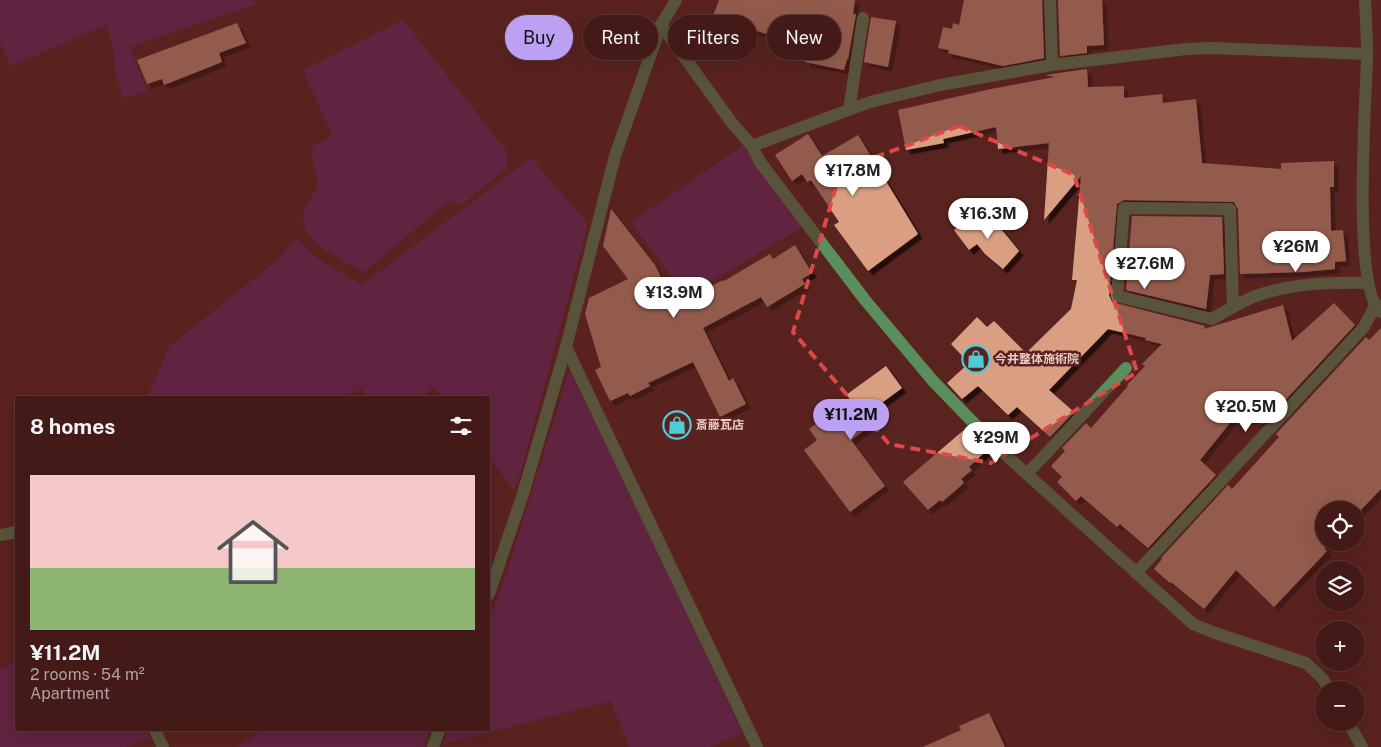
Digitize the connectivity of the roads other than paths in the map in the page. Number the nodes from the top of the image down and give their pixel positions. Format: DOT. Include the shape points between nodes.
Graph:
graph roads {
  1 [pos="676,0"];
  2 [pos="1050,0"];
  3 [pos="1365,0"];
  4 [pos="863,18"];
  5 [pos="661,25"];
  6 [pos="1367,54"];
  7 [pos="1052,65"];
  8 [pos="848,110"];
  9 [pos="752,146"];
  10 [pos="1368,283"];
  11 [pos="1233,307"];
  12 [pos="1379,308"];
  13 [pos="566,347"];
  14 [pos="1126,368"];
  15 [pos="1027,474"];
  16 [pos="15,532"];
  17 [pos="0,535"];
  18 [pos="1136,573"];
  19 [pos="490,591"];
  20 [pos="1324,681"];
  21 [pos="155,731"];
  22 [pos="439,731"];
  23 [pos="1353,731"];
  24 [pos="163,747"];
  25 [pos="433,747"];
  26 [pos="757,747"];
  27 [pos="1362,747"];
  1 -- 5 [label="street"];
  2 -- 7 [label="street"];
  3 -- 6 [label="street"];
  4 -- 8 [label="street"];
  5 -- 9 [label="street"];
  5 -- 13 [label="street" via="615,156"];
  6 -- 7 [label="street" via="1210,48"];
  6 -- 10 [label="street" via="1362,214"];
  7 -- 8 [label="street" via="940,85"];
  8 -- 9 [label="street"];
  9 -- 15 [label="street" via="760,162 865,300 933,382"];
  10 -- 11 [label="street" via="1316,283 1274,291"];
  10 -- 12 [label="street"];
  11 -- 11 [label="street" via="1230,209 1124,208 1117,296 1212,319"];
  12 -- 18 [label="street"];
  13 -- 19 [label="street" via="523,494"];
  13 -- 26 [label="street"];
  14 -- 15 [label="street"];
  15 -- 18 [label="street"];
  16 -- 17 [label="street"];
  18 -- 20 [label="street" via="1193,624 1306,663"];
  21 -- 24 [label="street"];
  22 -- 25 [label="street"];
  23 -- 27 [label="street"];
}
